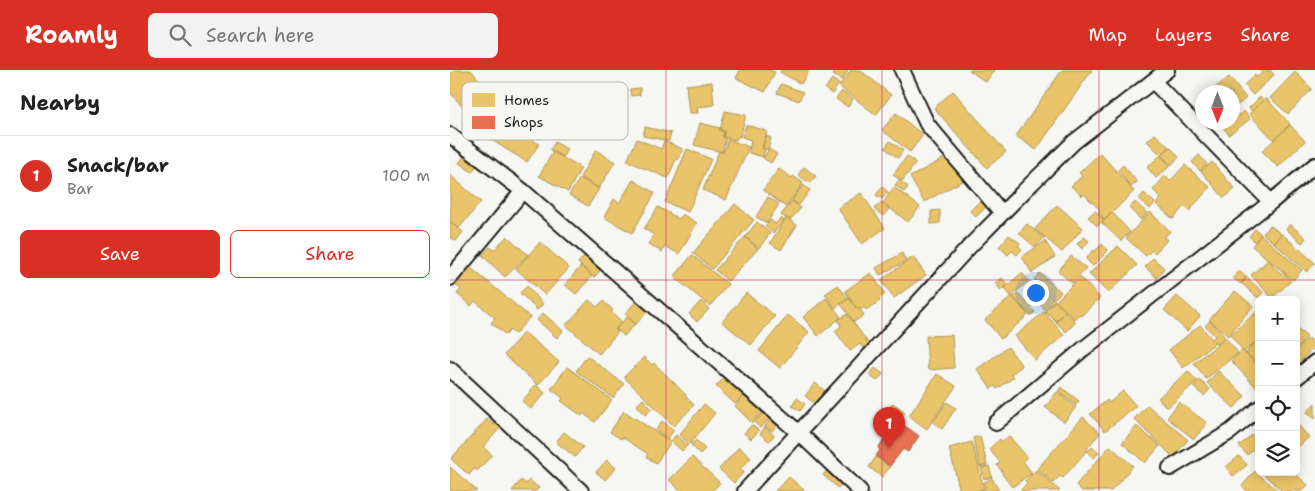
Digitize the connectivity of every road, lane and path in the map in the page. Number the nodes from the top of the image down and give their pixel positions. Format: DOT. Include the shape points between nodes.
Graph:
graph roads {
  1 [pos="902,70"];
  2 [pos="1167,70"];
  3 [pos="1154,82"];
  4 [pos="450,135"];
  5 [pos="1315,165"];
  6 [pos="522,191"];
  7 [pos="1270,202"];
  8 [pos="1002,213"];
  9 [pos="450,278"];
  10 [pos="1315,362"];
  11 [pos="450,369"];
  12 [pos="1300,375"];
  13 [pos="1255,411"];
  14 [pos="996,423"];
  15 [pos="798,432"];
  16 [pos="1170,468"];
  17 [pos="580,491"];
  18 [pos="745,491"];
  19 [pos="860,491"];
  1 -- 8 [label="street" via="927,124"];
  2 -- 3 [label="street"];
  3 -- 7 [label="street"];
  3 -- 8 [label="street" via="1074,142"];
  4 -- 6 [label="street"];
  5 -- 7 [label="street"];
  6 -- 9 [label="street"];
  6 -- 15 [label="street"];
  7 -- 14 [label="street" via="1082,350"];
  8 -- 15 [label="street"];
  10 -- 12 [label="street"];
  11 -- 17 [label="street"];
  13 -- 16 [label="street" via="1230,432"];
  15 -- 18 [label="street"];
  15 -- 19 [label="street"];
}
